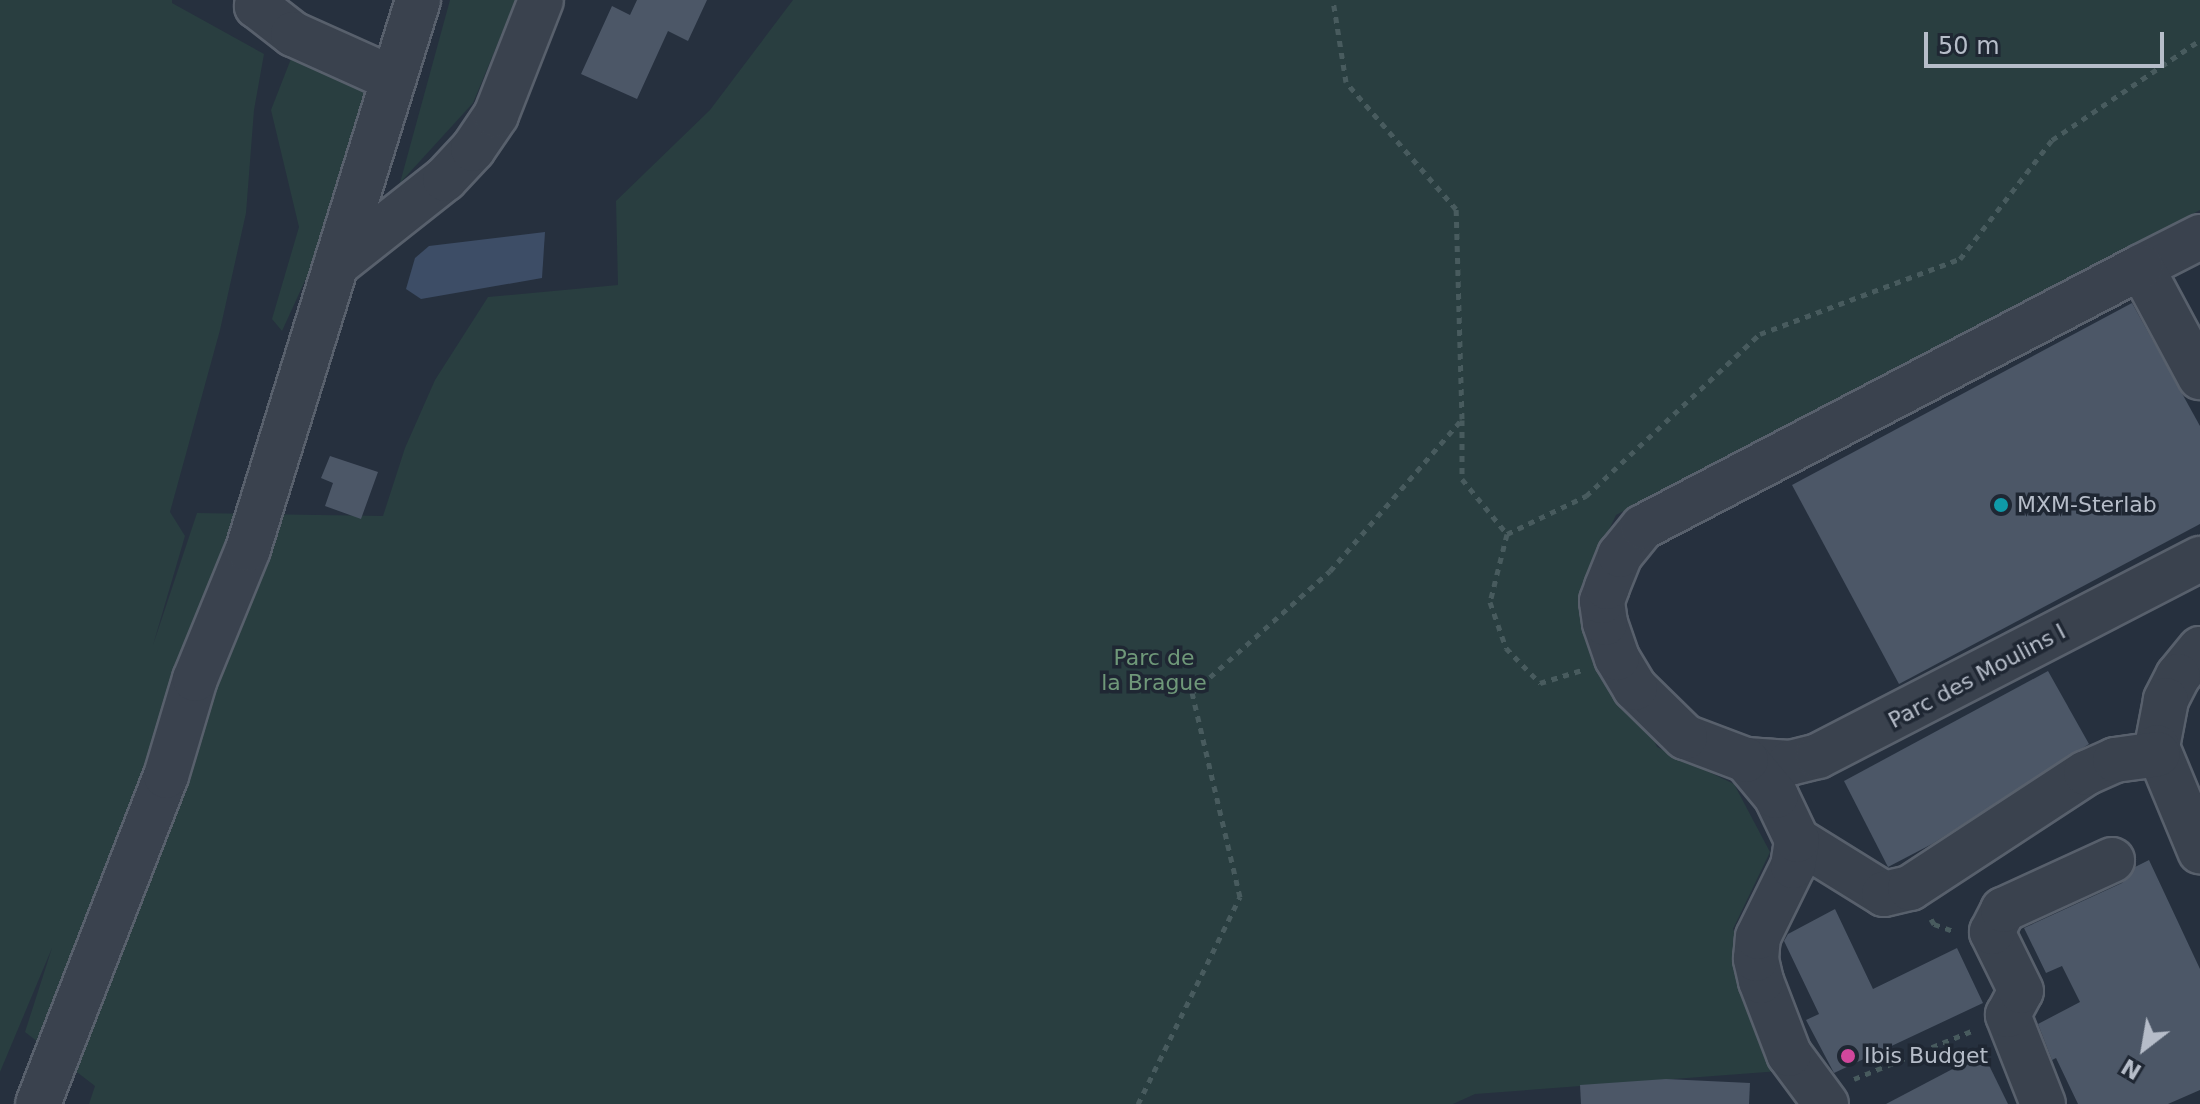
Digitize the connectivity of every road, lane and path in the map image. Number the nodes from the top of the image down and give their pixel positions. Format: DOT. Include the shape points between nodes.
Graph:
graph roads {
  1 [pos="260,0"];
  2 [pos="418,0"];
  3 [pos="541,0"];
  4 [pos="1333,0"];
  5 [pos="2200,40"];
  6 [pos="393,79"];
  7 [pos="2200,237"];
  8 [pos="336,265"];
  9 [pos="2141,267"];
  10 [pos="2200,377"];
  11 [pos="1462,419"];
  12 [pos="1507,534"];
  13 [pos="2200,559"];
  14 [pos="2200,649"];
  15 [pos="1617,658"];
  16 [pos="2158,754"];
  17 [pos="1746,760"];
  18 [pos="1797,840"];
  19 [pos="2200,851"];
  20 [pos="2112,860"];
  21 [pos="1910,888"];
  22 [pos="1992,932"];
  23 [pos="1970,1031"];
  24 [pos="1889,1065"];
  25 [pos="38,1104"];
  26 [pos="1138,1104"];
  27 [pos="1826,1104"];
  28 [pos="2043,1104"];
  1 -- 6 [label="lane" via="257,6 293,34"];
  2 -- 6 [label="lane"];
  3 -- 8 [label="lane" via="496,115 473,149 445,179"];
  4 -- 11 [label="path" via="1346,82 1456,209"];
  5 -- 12 [label="path" via="2052,140 1960,259 1760,334 1586,496"];
  6 -- 8 [label="lane"];
  7 -- 9 [label="lane"];
  8 -- 25 [label="lane" via="248,549"];
  9 -- 10 [label="lane"];
  9 -- 15 [label="lane" via="1643,527 1620,555 1602,601"];
  11 -- 12 [label="path" via="1462,479"];
  11 -- 26 [label="path" via="1330,571 1192,693 1240,897"];
  12 -- 15 [label="path" via="1490,602 1506,648 1540,683"];
  13 -- 17 [label="lane, Parc des Moulins I" via="1818,756 1790,763"];
  14 -- 16 [label="lane" via="2166,700"];
  15 -- 17 [label="lane" via="1635,688 1685,737"];
  16 -- 19 [label="lane"];
  16 -- 21 [label="lane" via="2115,760 2086,773"];
  17 -- 18 [label="lane" via="1776,796"];
  18 -- 21 [label="lane" via="1884,894"];
  18 -- 27 [label="lane" via="1793,866 1758,937 1756,959 1789,1054"];
  20 -- 22 [label="lane" via="2003,910"];
  21 -- 22 [label="path" via="1934,924 1970,937"];
  22 -- 28 [label="lane" via="2021,991 2008,1015"];
  23 -- 24 [label="path"];
}
